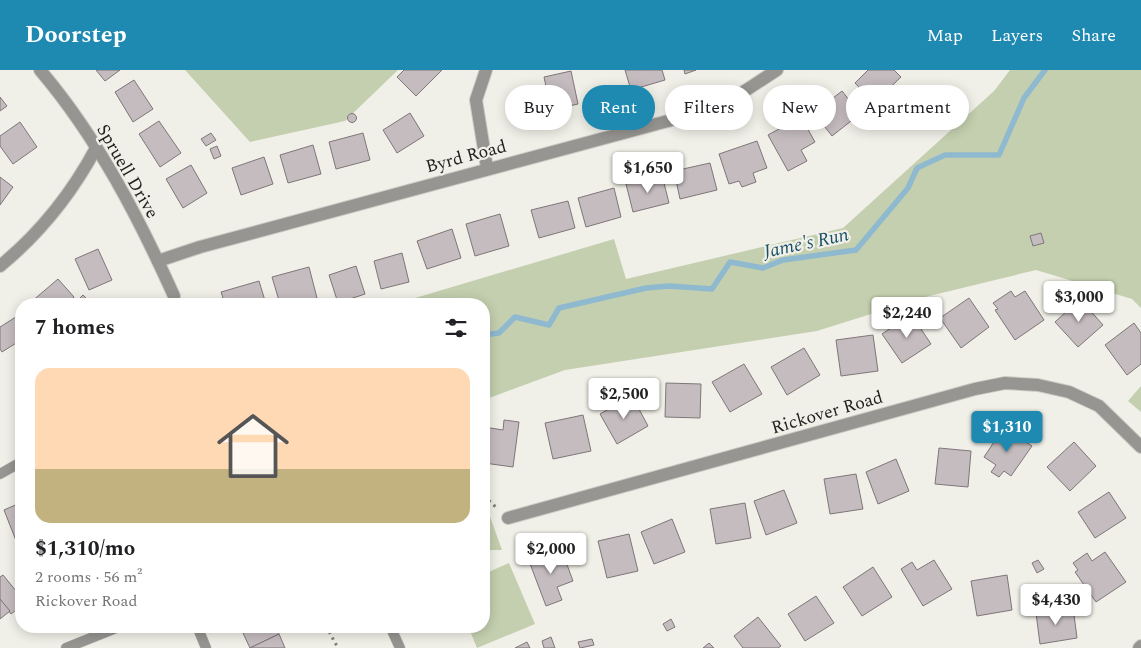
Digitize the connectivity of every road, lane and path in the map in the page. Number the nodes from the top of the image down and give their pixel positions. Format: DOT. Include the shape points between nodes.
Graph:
graph roads {
  1 [pos="40,70"];
  2 [pos="486,70"];
  3 [pos="777,70"];
  4 [pos="96,148"];
  5 [pos="488,168"];
  6 [pos="158,261"];
  7 [pos="0,266"];
  8 [pos="174,296"];
  9 [pos="1141,448"];
  10 [pos="15,465"];
  11 [pos="0,474"];
  12 [pos="508,518"];
  13 [pos="104,633"];
  14 [pos="200,633"];
  15 [pos="330,633"];
  16 [pos="393,633"];
  17 [pos="66,648"];
  18 [pos="206,648"];
  19 [pos="338,648"];
  20 [pos="400,648"];
  1 -- 4 [label="street, Spruell Drive" via="61,94"];
  2 -- 5 [label="street" via="476,100"];
  3 -- 5 [label="street, Byrd Road" via="737,96 679,118"];
  4 -- 6 [label="street, Spruell Drive" via="130,204"];
  4 -- 7 [label="street" via="63,201 22,248"];
  5 -- 6 [label="street, Byrd Road" via="200,246"];
  6 -- 8 [label="street, Spruell Drive"];
  9 -- 12 [label="street, Rickover Road" via="1099,406 1069,392 1038,385 1006,383"];
  10 -- 11 [label="lane"];
  13 -- 17 [label="lane"];
  14 -- 18 [label="lane"];
  15 -- 19 [label="path"];
  16 -- 20 [label="lane"];
}
